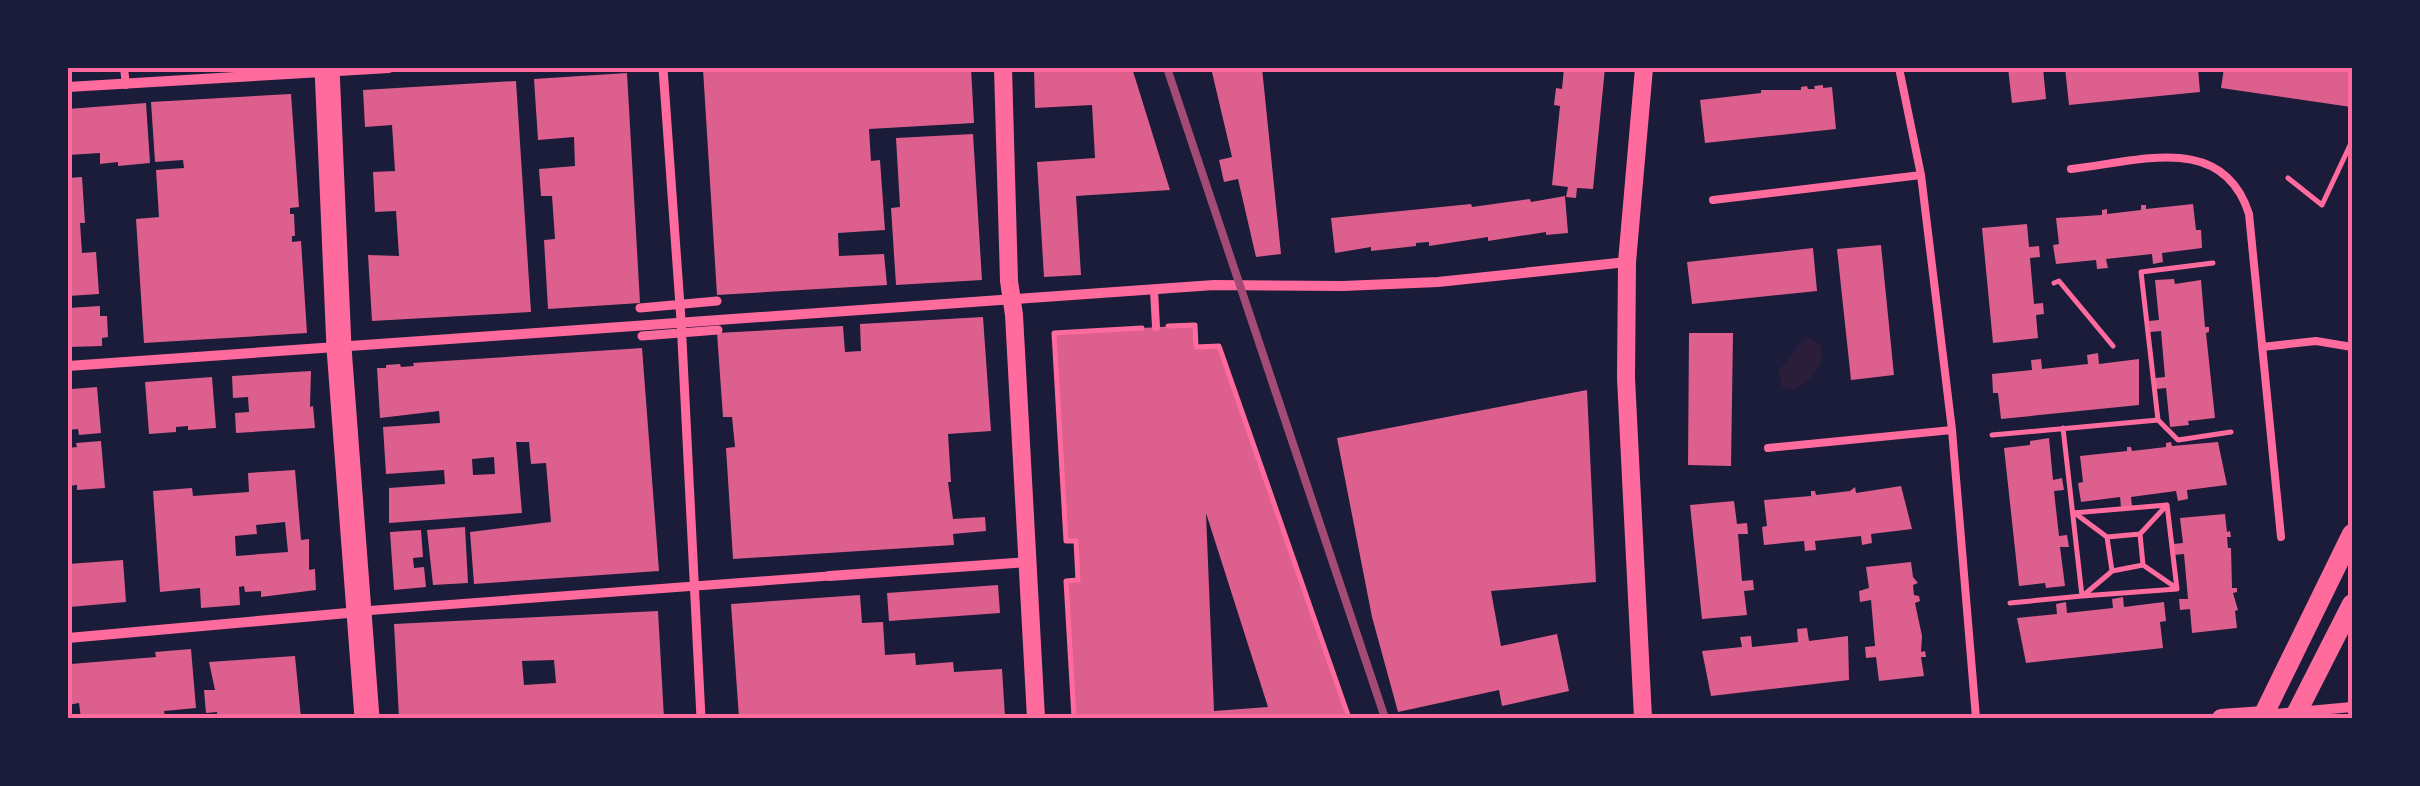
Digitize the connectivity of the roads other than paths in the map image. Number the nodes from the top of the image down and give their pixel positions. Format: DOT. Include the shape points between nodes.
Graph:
graph roads {
  1 [pos="124,68"];
  2 [pos="390,68"];
  3 [pos="664,68"];
  4 [pos="1002,68"];
  5 [pos="1644,68"];
  6 [pos="1899,68"];
  7 [pos="327,69"];
  8 [pos="126,85"];
  9 [pos="68,87"];
  10 [pos="2072,169"];
  11 [pos="1921,175"];
  12 [pos="1713,200"];
  13 [pos="1627,262"];
  14 [pos="1154,290"];
  15 [pos="1012,300"];
  16 [pos="718,301"];
  17 [pos="680,304"];
  18 [pos="640,308"];
  19 [pos="682,326"];
  20 [pos="1156,327"];
  21 [pos="718,330"];
  22 [pos="642,336"];
  23 [pos="2262,347"];
  24 [pos="2352,347"];
  25 [pos="339,348"];
  26 [pos="68,366"];
  27 [pos="1952,430"];
  28 [pos="1768,448"];
  29 [pos="2352,534"];
  30 [pos="2281,537"];
  31 [pos="1028,562"];
  32 [pos="829,576"];
  33 [pos="694,588"];
  34 [pos="2352,604"];
  35 [pos="360,612"];
  36 [pos="68,638"];
  37 [pos="2352,708"];
  38 [pos="2296,715"];
  39 [pos="2263,717"];
  40 [pos="367,718"];
  41 [pos="701,718"];
  42 [pos="1036,718"];
  43 [pos="1643,718"];
  44 [pos="1976,718"];
  45 [pos="2221,718"];
  1 -- 8 [label="lane"];
  2 -- 7 [label="street"];
  3 -- 17 [label="street"];
  4 -- 15 [label="street"];
  5 -- 13 [label="street"];
  6 -- 11 [label="lane"];
  7 -- 8 [label="street"];
  7 -- 25 [label="main road"];
  8 -- 9 [label="street"];
  10 -- 23 [label="lane" via="2185,156 2223,172 2249,214"];
  11 -- 12 [label="lane"];
  11 -- 27 [label="lane"];
  13 -- 14 [label="street" via="1438,282"];
  13 -- 43 [label="street" via="1626,378"];
  14 -- 15 [label="street"];
  14 -- 20 [label="lane"];
  15 -- 19 [label="street"];
  15 -- 31 [label="street"];
  16 -- 17 [label="street"];
  17 -- 18 [label="street"];
  17 -- 19 [label="street"];
  19 -- 21 [label="street"];
  19 -- 22 [label="street"];
  19 -- 25 [label="street"];
  19 -- 33 [label="street"];
  23 -- 24 [label="lane" via="2316,340"];
  23 -- 30 [label="lane"];
  25 -- 26 [label="street"];
  25 -- 35 [label="main road"];
  27 -- 28 [label="lane"];
  27 -- 44 [label="lane"];
  29 -- 39 [label="main road"];
  31 -- 32 [label="street"];
  31 -- 42 [label="street"];
  32 -- 33 [label="street"];
  33 -- 35 [label="street"];
  33 -- 41 [label="street"];
  34 -- 38 [label="main road"];
  35 -- 36 [label="street"];
  35 -- 40 [label="main road"];
  37 -- 38 [label="street"];
  38 -- 39 [label="street"];
  39 -- 45 [label="street"];
}
